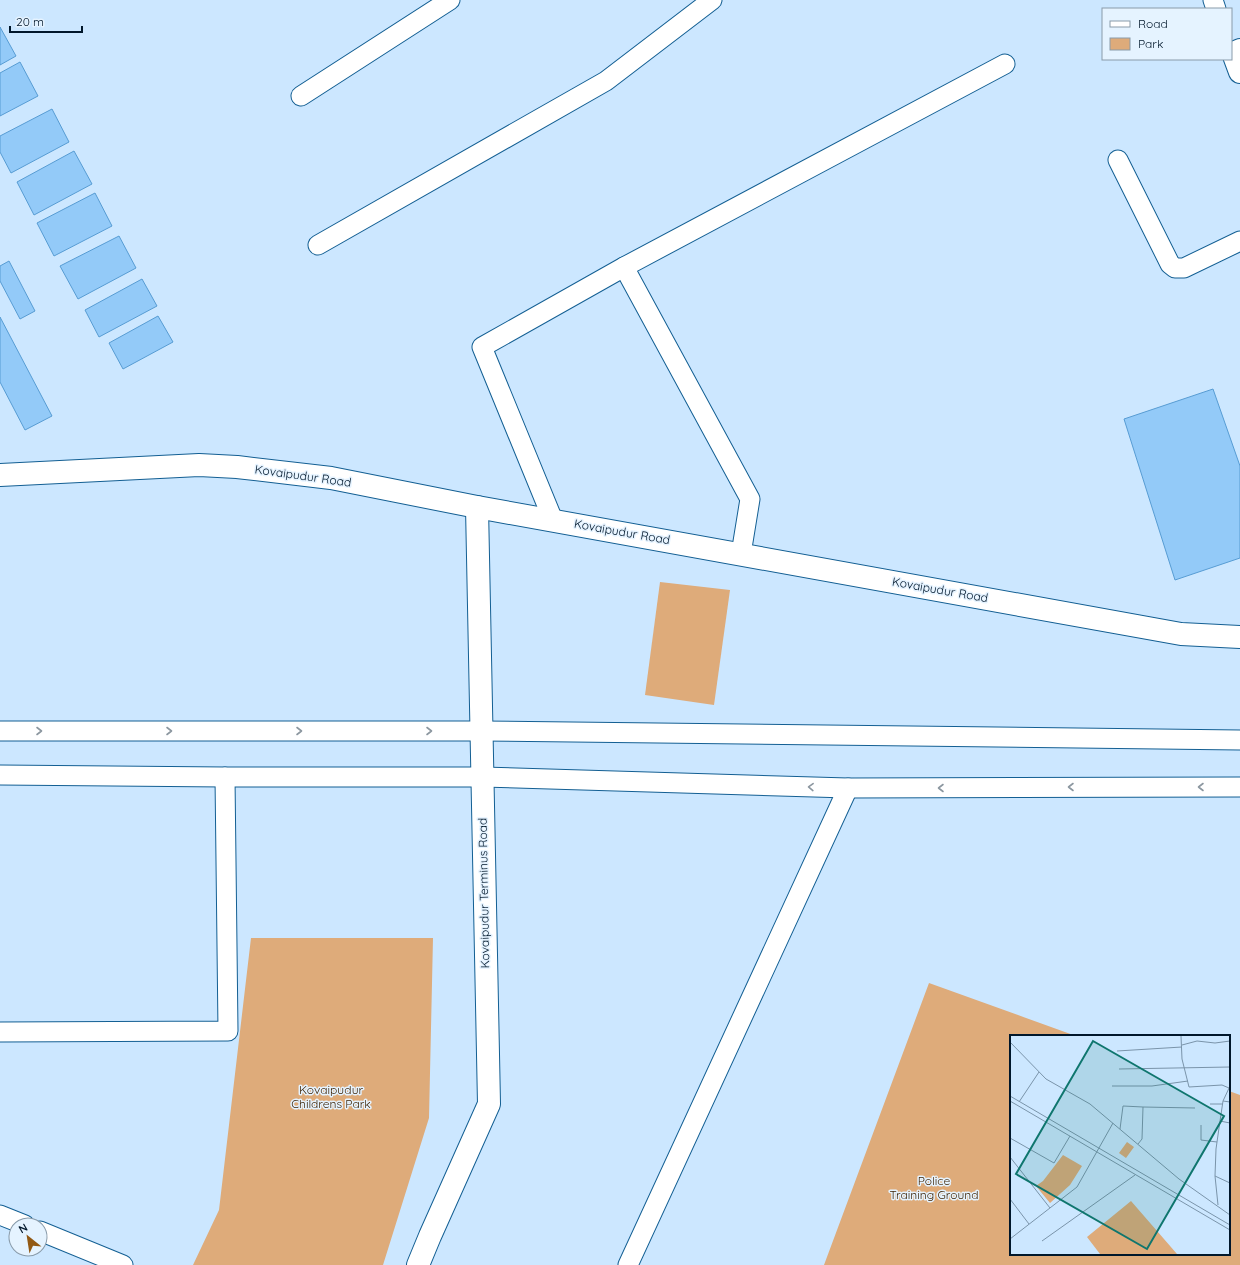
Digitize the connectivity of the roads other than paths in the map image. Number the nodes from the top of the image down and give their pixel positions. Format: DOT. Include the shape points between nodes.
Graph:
graph roads {
  1 [pos="450,0"];
  2 [pos="712,0"];
  3 [pos="1005,64"];
  4 [pos="301,96"];
  5 [pos="1118,160"];
  6 [pos="1240,241"];
  7 [pos="318,245"];
  8 [pos="624,267"];
  9 [pos="0,475"];
  10 [pos="477,506"];
  11 [pos="553,520"];
  12 [pos="741,554"];
  13 [pos="1240,637"];
  14 [pos="0,731"];
  15 [pos="480,731"];
  16 [pos="1240,740"];
  17 [pos="0,775"];
  18 [pos="224,777"];
  19 [pos="482,777"];
  20 [pos="1240,787"];
  21 [pos="848,788"];
  22 [pos="0,1032"];
  23 [pos="48,1234"];
  24 [pos="123,1265"];
  25 [pos="418,1265"];
  26 [pos="628,1265"];
  1 -- 4 [label="street"];
  2 -- 7 [label="street" via="606,82"];
  3 -- 8 [label="street"];
  5 -- 6 [label="street" via="1170,264 1175,268 1184,268"];
  8 -- 11 [label="street" via="482,347"];
  8 -- 12 [label="street" via="750,499"];
  9 -- 10 [label="main road, Kovaipudur Road" via="199,465 237,467 331,478"];
  10 -- 11 [label="main road, Kovaipudur Road"];
  10 -- 15 [label="main road, Kovaipudur Terminus Road"];
  11 -- 12 [label="main road, Kovaipudur Road"];
  12 -- 13 [label="main road, Kovaipudur Road" via="1181,634"];
  14 -- 15 [label="street, one-way"];
  15 -- 16 [label="street"];
  15 -- 19 [label="main road, Kovaipudur Terminus Road"];
  17 -- 18 [label="street"];
  18 -- 19 [label="street"];
  18 -- 22 [label="street" via="228,1031"];
  21 -- 19 [label="street, one-way"];
  19 -- 25 [label="main road, Kovaipudur Terminus Road" via="488,1104"];
  20 -- 21 [label="street, one-way"];
  21 -- 26 [label="street"];
  23 -- 24 [label="street"];
}
